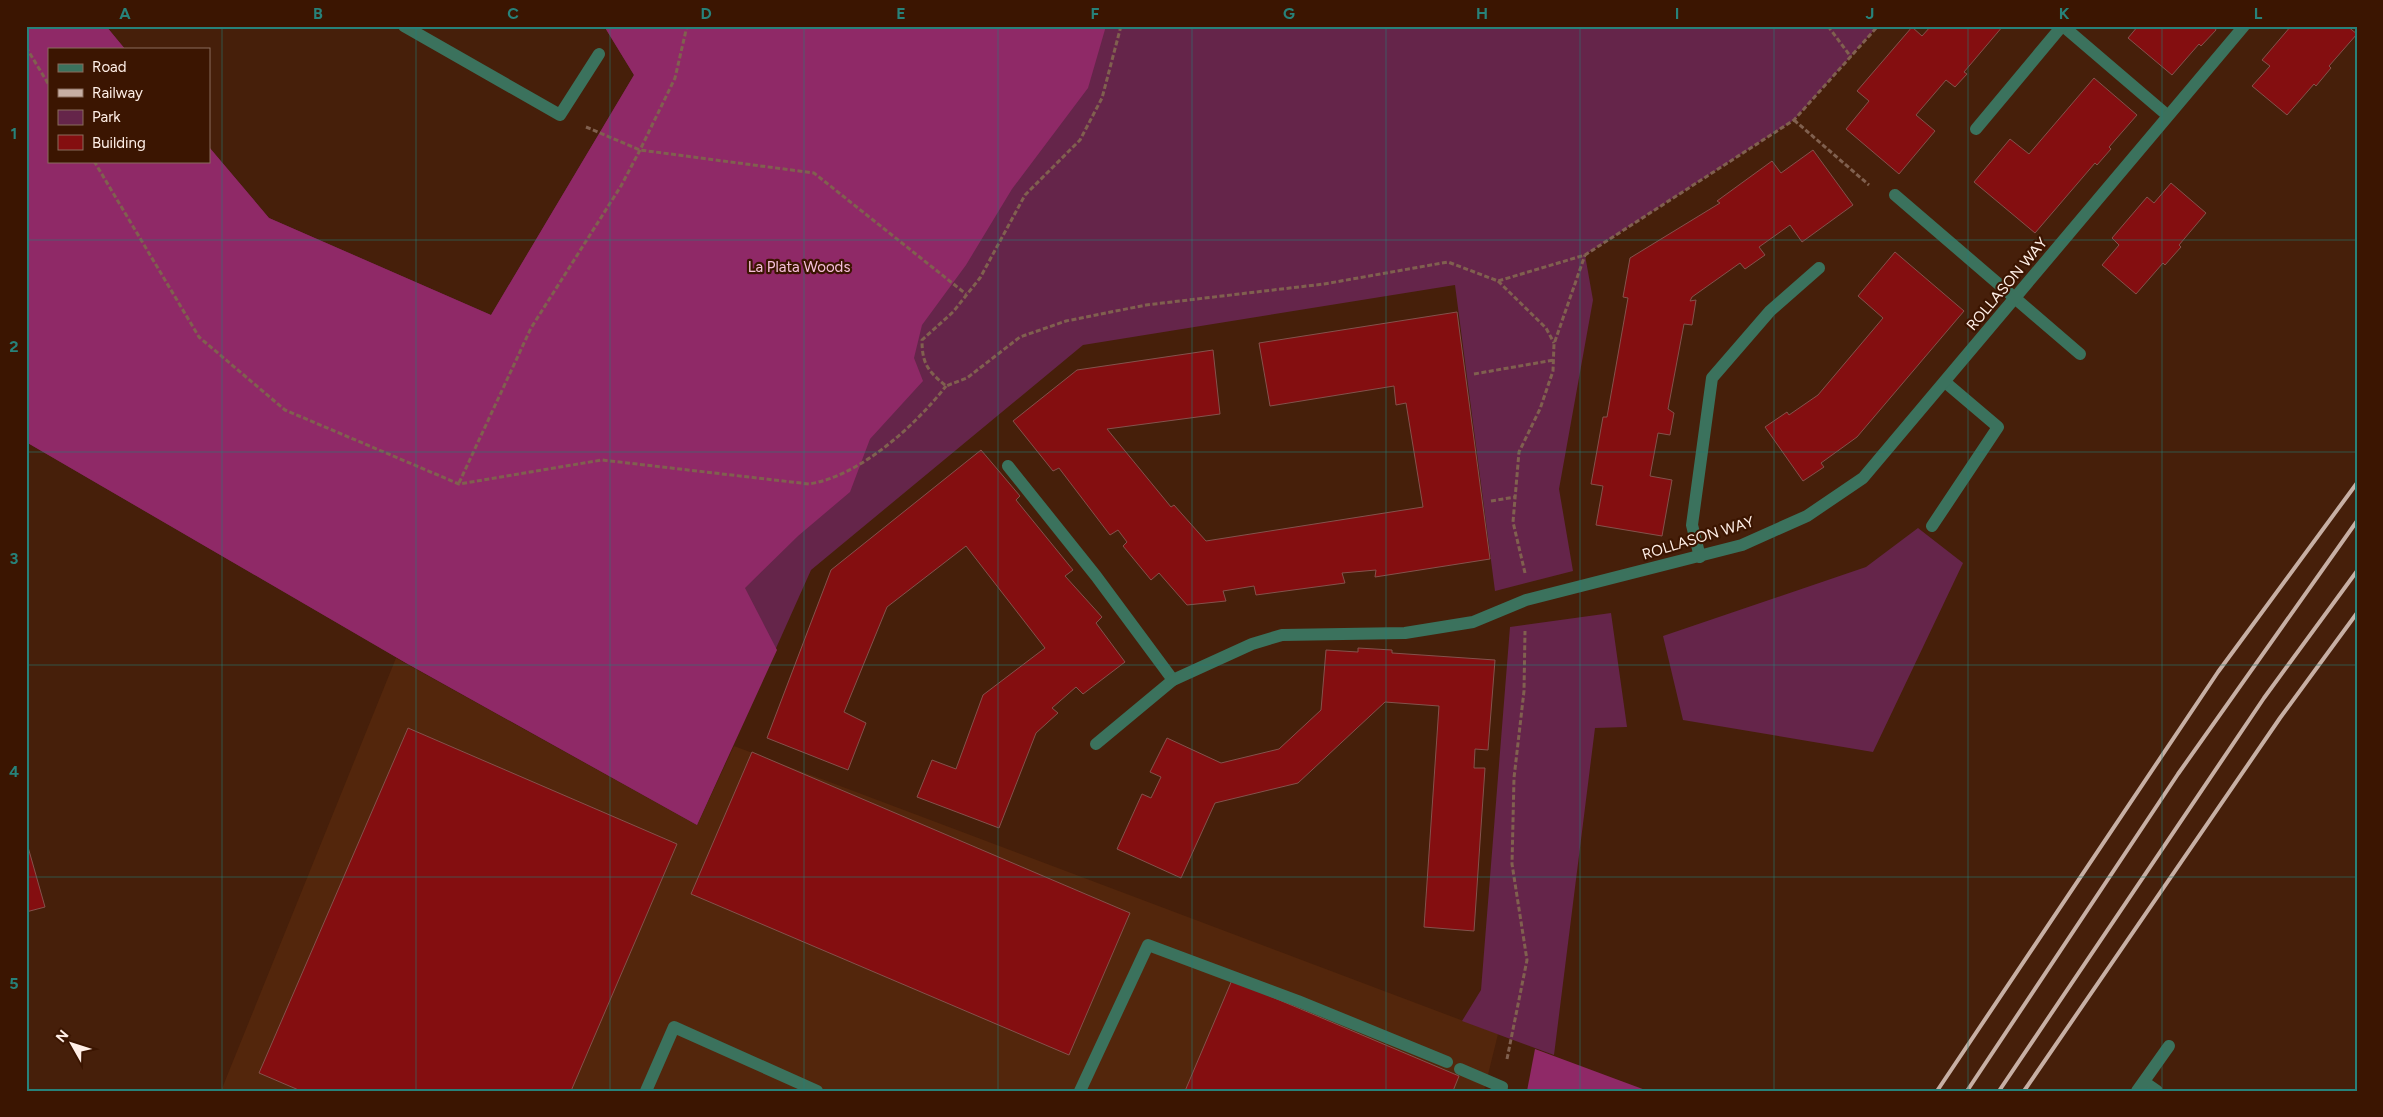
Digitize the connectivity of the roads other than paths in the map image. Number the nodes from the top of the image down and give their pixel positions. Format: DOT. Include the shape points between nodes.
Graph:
graph roads {
  1 [pos="404,26"];
  2 [pos="2063,26"];
  3 [pos="2244,26"];
  4 [pos="598,54"];
  5 [pos="2166,115"];
  6 [pos="1976,129"];
  7 [pos="1895,195"];
  8 [pos="1819,268"];
  9 [pos="2016,298"];
  10 [pos="2080,354"];
  11 [pos="1945,382"];
  12 [pos="1008,466"];
  13 [pos="1932,526"];
  14 [pos="1700,557"];
  15 [pos="1173,680"];
  16 [pos="1096,744"];
  17 [pos="2169,1046"];
  18 [pos="1447,1062"];
  19 [pos="1460,1069"];
  20 [pos="2140,1086"];
  21 [pos="1502,1089"];
  22 [pos="646,1091"];
  23 [pos="817,1091"];
  24 [pos="1080,1091"];
  25 [pos="2157,1091"];
  1 -- 4 [label="street" via="560,115"];
  2 -- 5 [label="street"];
  2 -- 6 [label="street"];
  3 -- 5 [label="street, ROLLASON WAY"];
  5 -- 9 [label="street, ROLLASON WAY"];
  7 -- 9 [label="street"];
  8 -- 14 [label="street" via="1770,311 1712,378 1692,524"];
  9 -- 10 [label="street"];
  9 -- 11 [label="street, ROLLASON WAY"];
  11 -- 13 [label="street" via="1998,427"];
  11 -- 14 [label="street, ROLLASON WAY" via="1863,478 1807,516 1742,545"];
  12 -- 15 [label="street" via="1096,576"];
  14 -- 15 [label="street, ROLLASON WAY" via="1526,600 1473,622 1405,633 1282,635 1252,644"];
  15 -- 16 [label="street, ROLLASON WAY"];
  17 -- 20 [label="street"];
  18 -- 24 [label="street" via="1148,944"];
  19 -- 21 [label="street"];
  20 -- 25 [label="street"];
  22 -- 23 [label="street" via="674,1027"];
}
